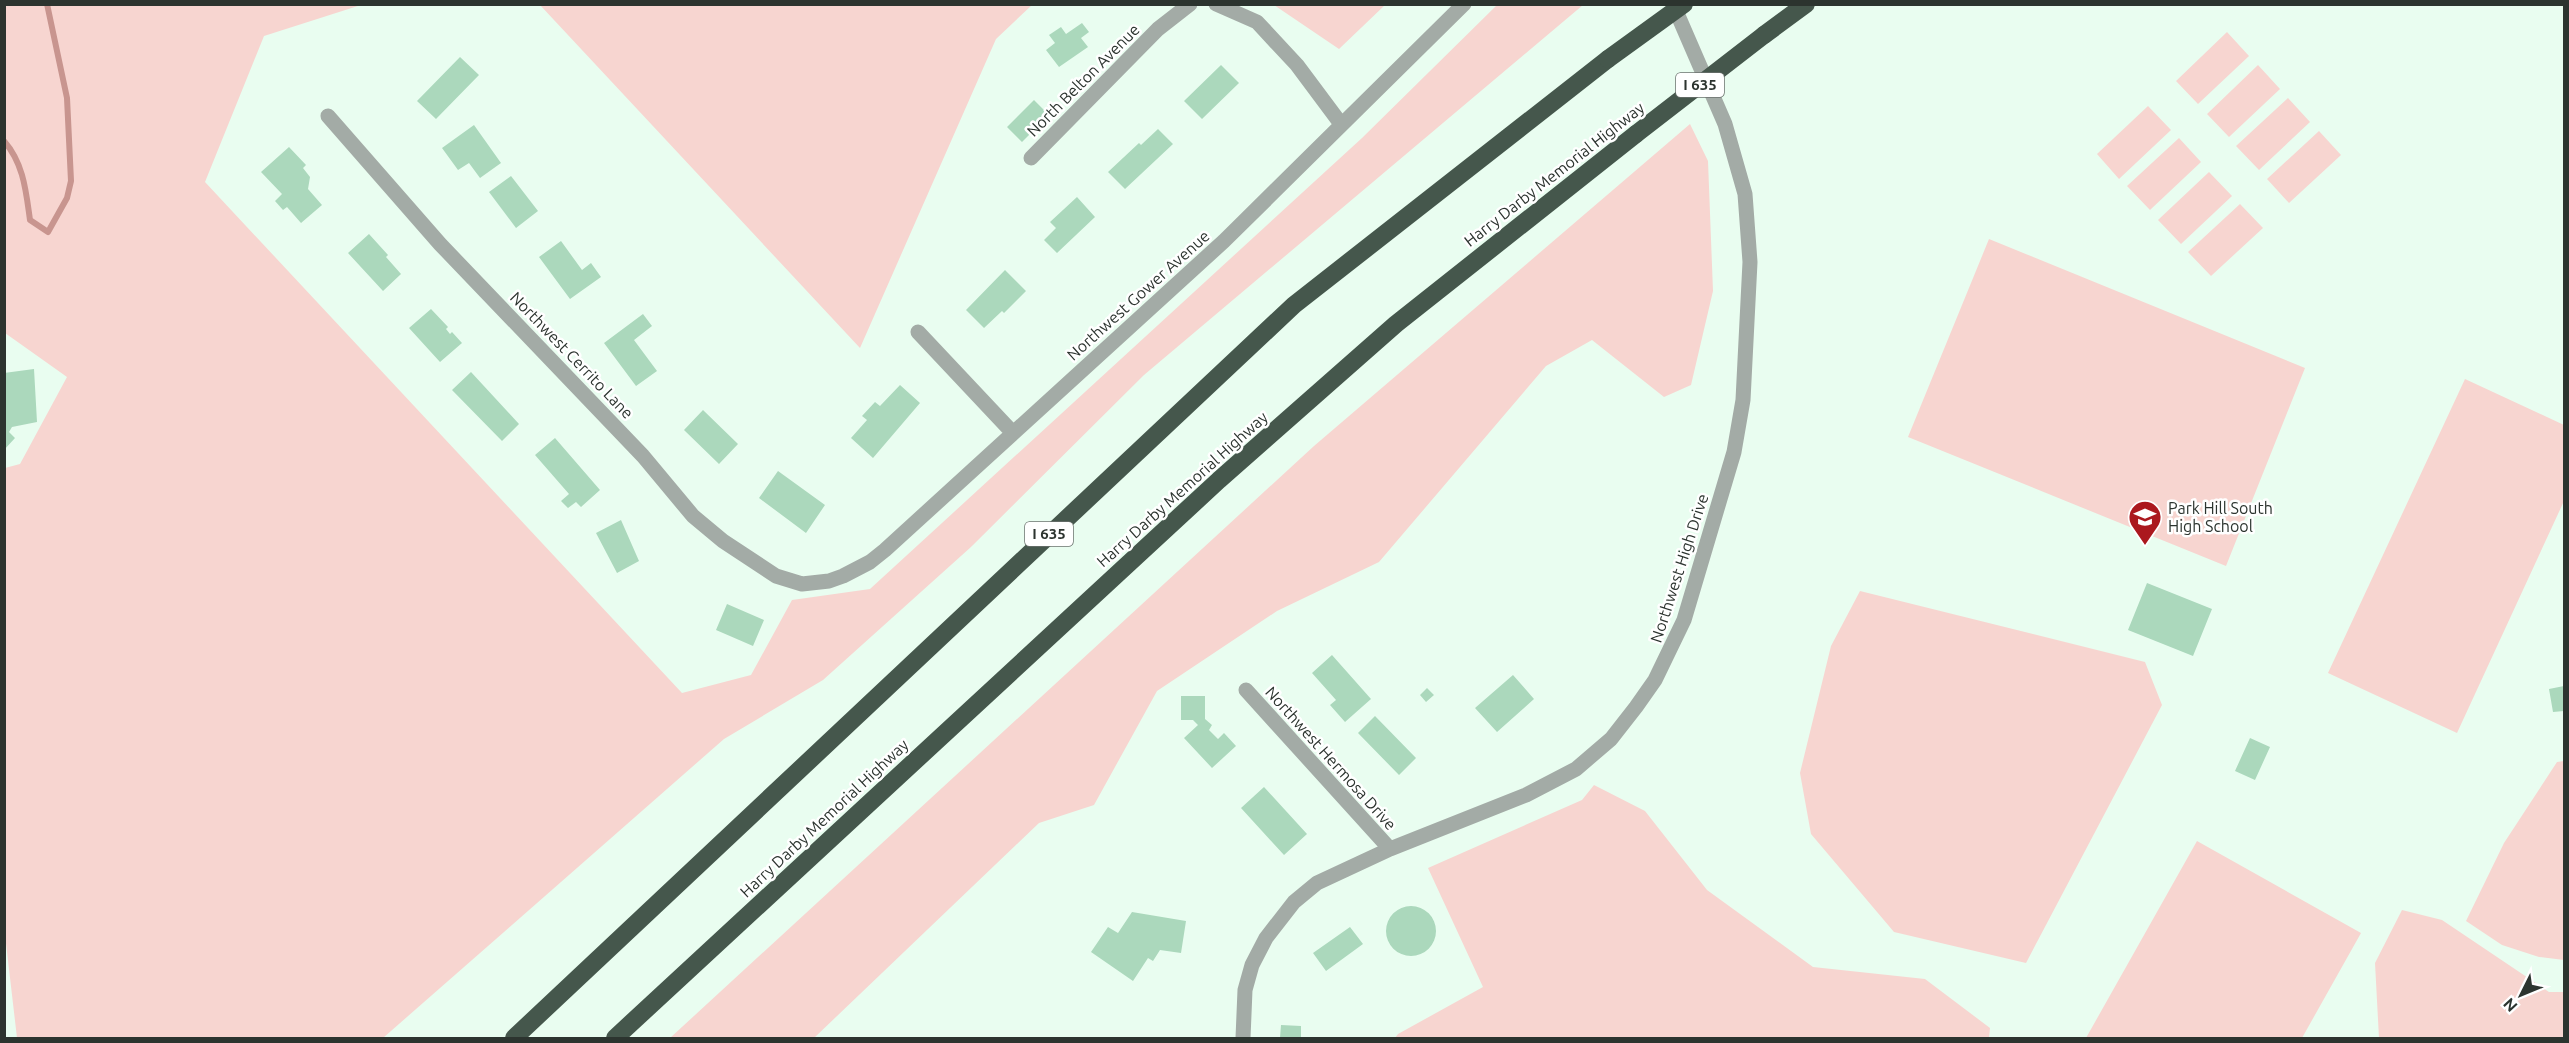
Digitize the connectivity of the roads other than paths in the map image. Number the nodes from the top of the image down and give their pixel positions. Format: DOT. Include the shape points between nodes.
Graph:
graph roads {
  1 [pos="1190,4"];
  2 [pos="1216,4"];
  3 [pos="1464,4"];
  4 [pos="1673,4"];
  5 [pos="1684,4"];
  6 [pos="1806,4"];
  7 [pos="328,116"];
  8 [pos="1341,124"];
  9 [pos="1031,158"];
  10 [pos="918,333"];
  11 [pos="1014,433"];
  12 [pos="815,583"];
  13 [pos="1246,690"];
  14 [pos="1390,849"];
  15 [pos="514,1038"];
  16 [pos="615,1038"];
  17 [pos="1243,1038"];
  1 -- 9 [label="street, North Belton Avenue" via="1158,29"];
  2 -- 8 [label="street" via="1257,22 1297,65"];
  3 -- 8 [label="street, Northwest Gower Avenue"];
  4 -- 14 [label="street, Northwest High Drive" via="1725,124 1745,194 1750,262 1744,389 1734,452 1684,621 1656,680 1611,739 1576,769 1526,795"];
  5 -- 15 [label="highway, I 635, bridge" via="1294,305"];
  6 -- 16 [label="highway, Harry Darby Memorial Highway / I 635, bridge" via="1396,324 1237,465"];
  7 -- 12 [label="street, Northwest Cerrito Lane" via="440,244 643,456 693,516 723,542 776,576 802,584"];
  8 -- 11 [label="street, Northwest Gower Avenue" via="1224,241"];
  10 -- 11 [label="street"];
  11 -- 12 [label="street, Northwest Gower Avenue" via="870,562 843,576"];
  13 -- 14 [label="street, Northwest Hermosa Drive"];
  14 -- 17 [label="street, Northwest High Drive" via="1317,883 1284,913 1252,965 1245,990"];
}
